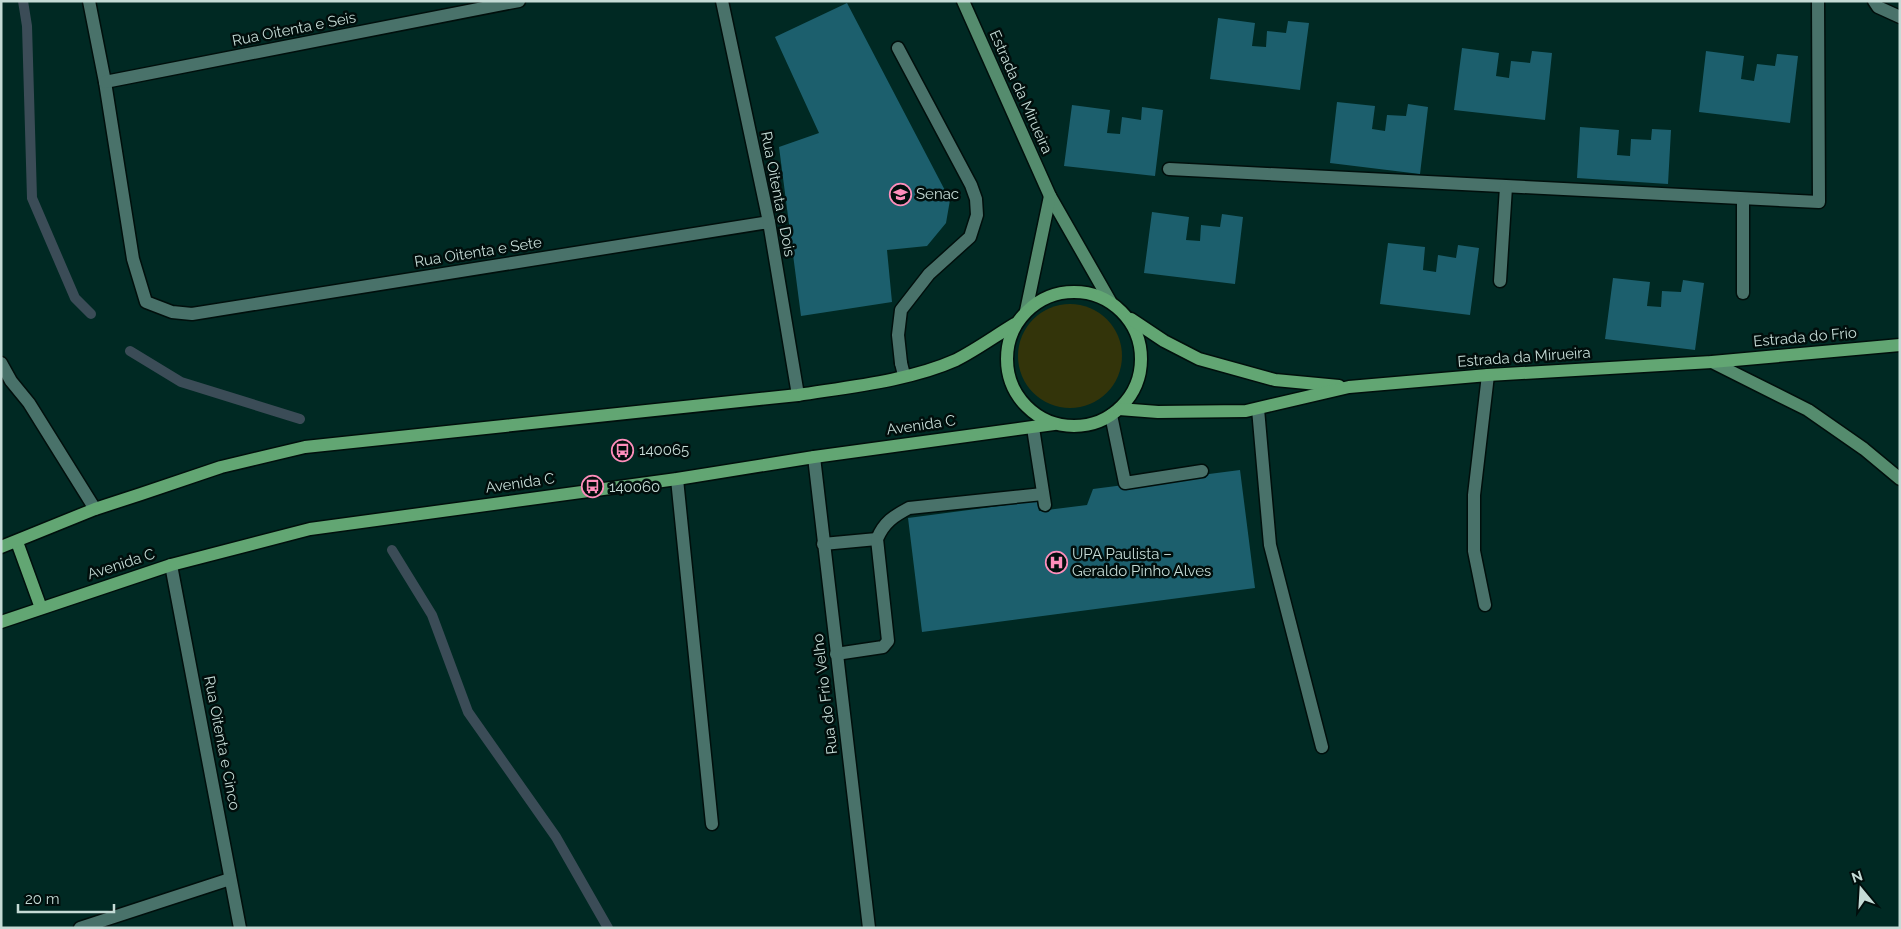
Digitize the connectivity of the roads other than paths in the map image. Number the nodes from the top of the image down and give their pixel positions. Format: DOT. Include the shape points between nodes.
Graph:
graph roads {
  1 [pos="89,1"];
  2 [pos="519,1"];
  3 [pos="722,1"];
  4 [pos="963,1"];
  5 [pos="1818,1"];
  6 [pos="1874,1"];
  7 [pos="1900,17"];
  8 [pos="898,48"];
  9 [pos="105,82"];
  10 [pos="1169,169"];
  11 [pos="1506,187"];
  12 [pos="1050,196"];
  13 [pos="1743,200"];
  14 [pos="769,222"];
  15 [pos="1500,281"];
  16 [pos="1743,293"];
  17 [pos="1110,301"];
  18 [pos="1026,311"];
  19 [pos="1127,317"];
  20 [pos="1015,324"];
  21 [pos="1900,345"];
  22 [pos="1712,362"];
  23 [pos="1,363"];
  24 [pos="902,369"];
  25 [pos="1488,375"];
  26 [pos="1349,387"];
  27 [pos="798,395"];
  28 [pos="1258,409"];
  29 [pos="1115,412"];
  30 [pos="1054,424"];
  31 [pos="1033,428"];
  32 [pos="814,457"];
  33 [pos="1202,471"];
  34 [pos="677,479"];
  35 [pos="1900,479"];
  36 [pos="95,509"];
  37 [pos="877,538"];
  38 [pos="18,542"];
  39 [pos="823,544"];
  40 [pos="1,548"];
  41 [pos="171,565"];
  42 [pos="1485,605"];
  43 [pos="41,608"];
  44 [pos="1,622"];
  45 [pos="836,654"];
  46 [pos="1322,747"];
  47 [pos="712,824"];
  48 [pos="230,879"];
  49 [pos="80,928"];
  50 [pos="240,928"];
  51 [pos="869,928"];
  1 -- 9 [label="street"];
  2 -- 9 [label="street, Rua Oitenta e Seis"];
  3 -- 14 [label="street, Rua Oitenta e Dois"];
  4 -- 12 [label="main road, Estrada da Mirueira"];
  5 -- 13 [label="street" via="1819,202"];
  6 -- 7 [label="street" via="1878,7"];
  8 -- 24 [label="street" via="972,185 977,215 970,237 929,274 902,310 898,335"];
  9 -- 14 [label="street, Rua Oitenta e Sete" via="133,258 146,302 172,312 192,314"];
  10 -- 11 [label="street"];
  11 -- 13 [label="street"];
  11 -- 15 [label="street"];
  12 -- 17 [label="main road, Estrada da Mirueira"];
  12 -- 18 [label="main road, Estrada da Mirueira"];
  13 -- 16 [label="street"];
  14 -- 27 [label="street, Rua Oitenta e Dois"];
  17 -- 18 [label="main road, Estrada da Mirueira" via="1089,292 1066,291 1044,297"];
  17 -- 19 [label="main road, Estrada da Mirueira"];
  18 -- 20 [label="main road, Estrada da Mirueira"];
  19 -- 26 [label="main road" via="1164,342 1199,359 1275,380"];
  19 -- 29 [label="main road, Estrada da Mirueira" via="1137,334 1140,374 1132,393"];
  20 -- 24 [label="main road" via="956,360 933,368"];
  20 -- 30 [label="main road, Estrada da Mirueira" via="1007,349 1008,375 1014,391 1024,405"];
  21 -- 22 [label="main road, Estrada do Frio"];
  22 -- 25 [label="main road, Estrada da Mirueira"];
  22 -- 35 [label="main road, Estrada da Mirueira" via="1808,410"];
  23 -- 36 [label="street"];
  24 -- 27 [label="main road"];
  25 -- 26 [label="main road, Estrada da Mirueira"];
  25 -- 42 [label="street" via="1474,496 1474,551"];
  26 -- 28 [label="main road, Estrada da Mirueira"];
  27 -- 36 [label="main road" via="305,447 221,467"];
  28 -- 29 [label="main road, Estrada da Mirueira"];
  28 -- 46 [label="street" via="1270,545"];
  29 -- 30 [label="main road, Estrada da Mirueira" via="1082,426"];
  29 -- 33 [label="street" via="1125,483"];
  30 -- 31 [label="main road, Avenida C"];
  31 -- 32 [label="main road, Avenida C"];
  31 -- 37 [label="street" via="1044,499 909,508 883,526"];
  32 -- 34 [label="main road, Avenida C"];
  32 -- 39 [label="street, Rua do Frio Velho"];
  34 -- 41 [label="main road, Avenida C" via="310,528"];
  34 -- 47 [label="street"];
  36 -- 38 [label="main road"];
  37 -- 39 [label="street"];
  37 -- 45 [label="street" via="888,641 883,647"];
  38 -- 40 [label="main road"];
  38 -- 43 [label="main road"];
  39 -- 45 [label="street, Rua do Frio Velho"];
  41 -- 43 [label="main road, Avenida C"];
  41 -- 48 [label="street, Rua Oitenta e Cinco"];
  43 -- 44 [label="main road, Avenida C"];
  45 -- 51 [label="street, Rua do Frio Velho"];
  48 -- 49 [label="street"];
  48 -- 50 [label="street, Rua Oitenta e Cinco"];
}
